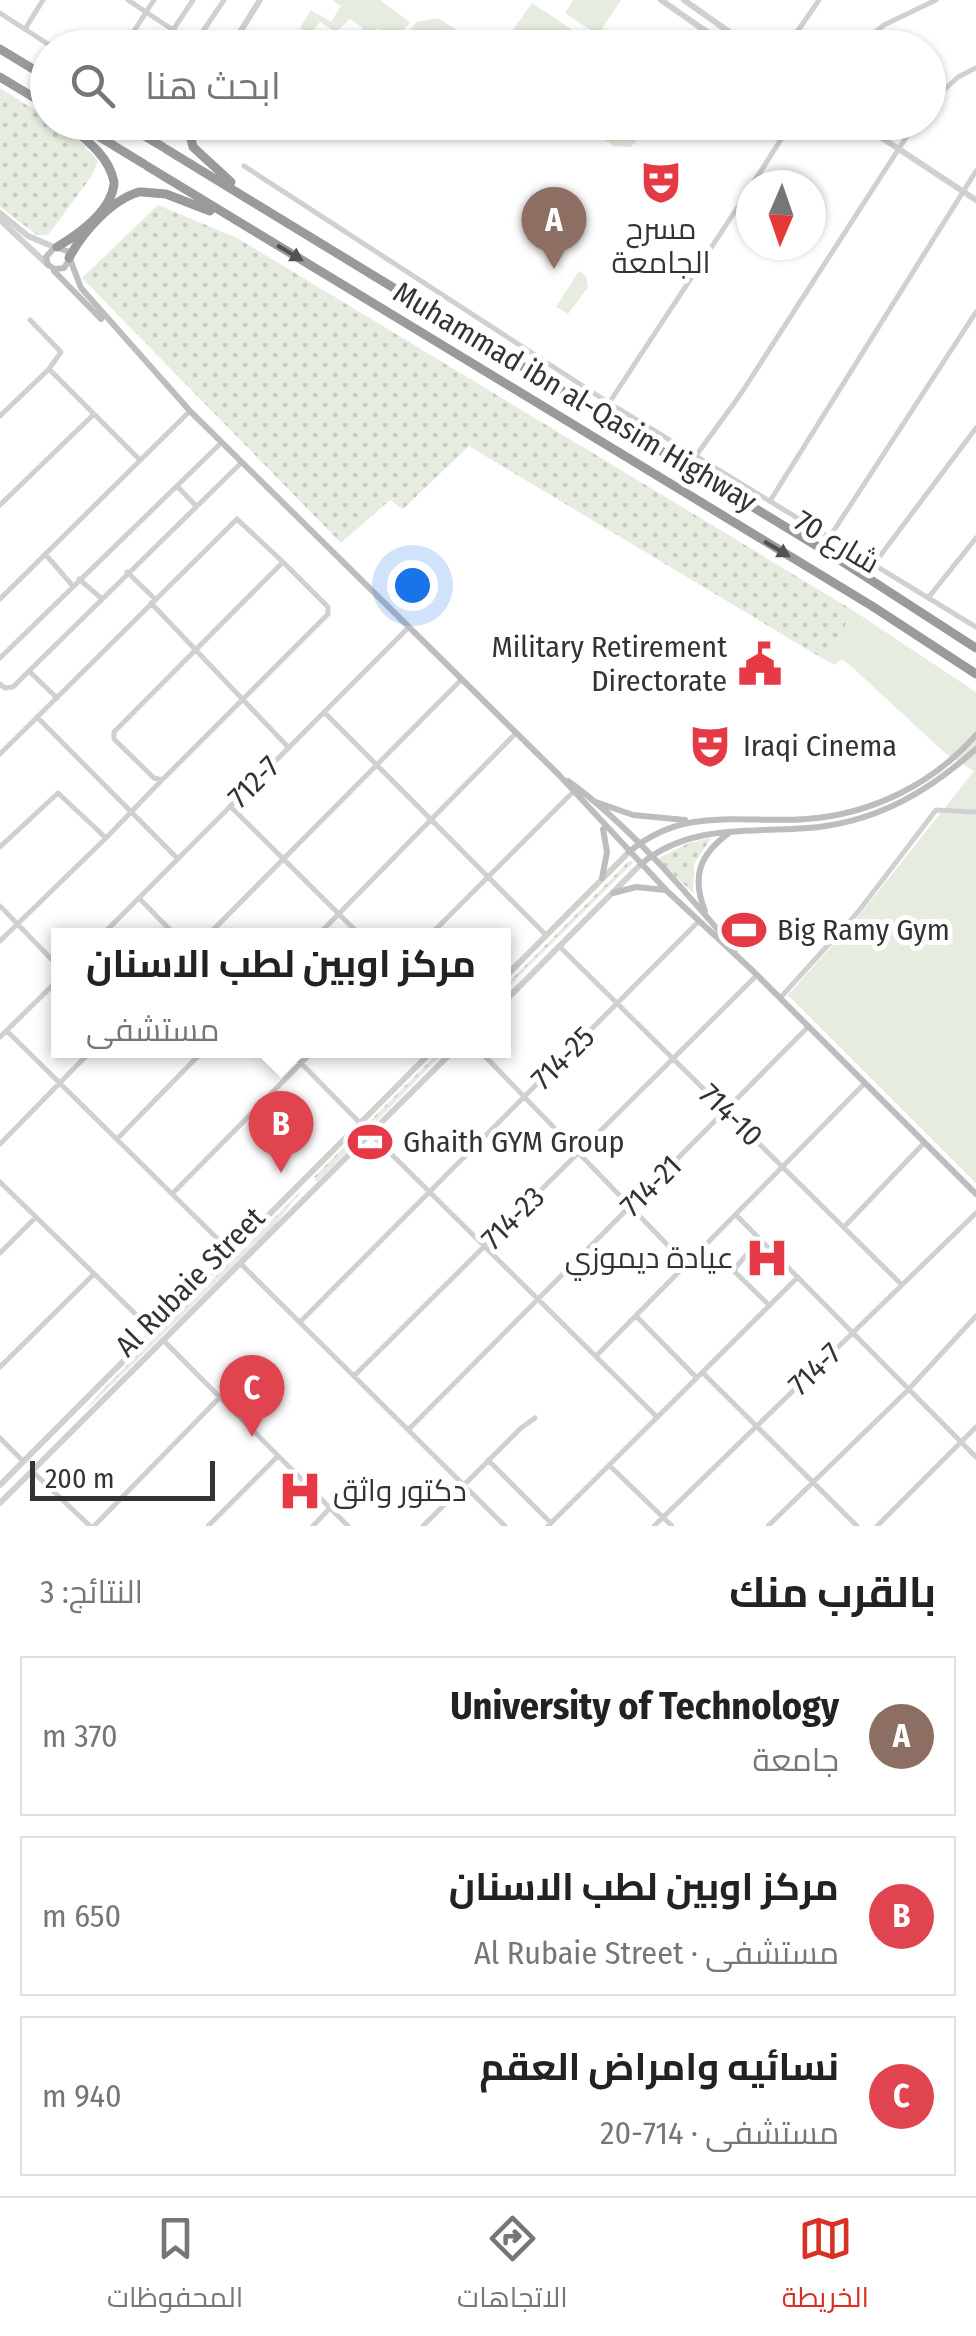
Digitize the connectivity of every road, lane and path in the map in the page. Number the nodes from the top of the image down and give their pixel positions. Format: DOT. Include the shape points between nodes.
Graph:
graph roads {
  1 [pos="44,0"];
  2 [pos="128,0"];
  3 [pos="154,0"];
  4 [pos="193,0"];
  5 [pos="224,0"];
  6 [pos="260,0"];
  7 [pos="661,0"];
  8 [pos="684,0"];
  9 [pos="704,0"];
  10 [pos="820,0"];
  11 [pos="936,0"];
  12 [pos="697,9"];
  13 [pos="146,12"];
  14 [pos="0,13"];
  15 [pos="24,29"];
  16 [pos="135,30"];
  17 [pos="173,30"];
  18 [pos="206,30"];
  19 [pos="241,30"];
  20 [pos="704,30"];
  21 [pos="727,30"];
  22 [pos="799,30"];
  23 [pos="878,30"];
  24 [pos="30,33"];
  25 [pos="0,50"];
  26 [pos="30,68"];
  27 [pos="976,68"];
  28 [pos="4,79"];
  29 [pos="946,88"];
  30 [pos="30,96"];
  31 [pos="84,140"];
  32 [pos="105,140"];
  33 [pos="151,140"];
  34 [pos="190,140"];
  35 [pos="781,140"];
  36 [pos="886,140"];
  37 [pos="904,140"];
  38 [pos="898,148"];
  39 [pos="244,166"];
  40 [pos="762,170"];
  41 [pos="976,171"];
  42 [pos="962,191"];
  43 [pos="976,200"];
  44 [pos="265,209"];
  45 [pos="736,210"];
  46 [pos="0,216"];
  47 [pos="252,230"];
  48 [pos="55,247"];
  49 [pos="69,259"];
  50 [pos="50,266"];
  51 [pos="976,312"];
  52 [pos="30,320"];
  53 [pos="114,329"];
  54 [pos="49,368"];
  55 [pos="609,403"];
  56 [pos="190,411"];
  57 [pos="94,414"];
  58 [pos="0,416"];
  59 [pos="976,428"];
  60 [pos="222,442"];
  61 [pos="695,457"];
  62 [pos="140,460"];
  63 [pos="241,463"];
  64 [pos="176,486"];
  65 [pos="770,502"];
  66 [pos="0,505"];
  67 [pos="196,506"];
  68 [pos="830,538"];
  69 [pos="976,538"];
  70 [pos="46,555"];
  71 [pos="283,562"];
  72 [pos="874,564"];
  73 [pos="127,572"];
  74 [pos="79,580"];
  75 [pos="72,586"];
  76 [pos="0,598"];
  77 [pos="101,598"];
  78 [pos="928,598"];
  79 [pos="153,601"];
  80 [pos="976,627"];
  81 [pos="407,629"];
  82 [pos="976,648"];
  83 [pos="195,650"];
  84 [pos="0,658"];
  85 [pos="29,671"];
  86 [pos="976,674"];
  87 [pos="461,680"];
  88 [pos="0,684"];
  89 [pos="56,698"];
  90 [pos="242,699"];
  91 [pos="324,712"];
  92 [pos="37,717"];
  93 [pos="515,734"];
  94 [pos="976,735"];
  95 [pos="289,748"];
  96 [pos="976,749"];
  97 [pos="0,754"];
  98 [pos="376,765"];
  99 [pos="162,780"];
  100 [pos="575,790"];
  101 [pos="918,790"];
  102 [pos="593,801"];
  103 [pos="230,806"];
  104 [pos="132,812"];
  105 [pos="976,812"];
  106 [pos="706,818"];
  107 [pos="597,819"];
  108 [pos="431,820"];
  109 [pos="732,831"];
  110 [pos="106,838"];
  111 [pos="637,844"];
  112 [pos="0,847"];
  113 [pos="629,852"];
  114 [pos="650,857"];
  115 [pos="283,858"];
  116 [pos="178,859"];
  117 [pos="641,864"];
  118 [pos="488,876"];
  119 [pos="602,878"];
  120 [pos="667,891"];
  121 [pos="613,893"];
  122 [pos="139,898"];
  123 [pos="0,906"];
  124 [pos="339,914"];
  125 [pos="708,917"];
  126 [pos="700,922"];
  127 [pos="17,924"];
  128 [pos="110,928"];
  129 [pos="168,928"];
  130 [pos="215,928"];
  131 [pos="325,928"];
  132 [pos="353,928"];
  133 [pos="436,928"];
  134 [pos="546,934"];
  135 [pos="0,941"];
  136 [pos="559,946"];
  137 [pos="51,960"];
  138 [pos="511,971"];
  139 [pos="756,974"];
  140 [pos="51,985"];
  141 [pos="511,995"];
  142 [pos="780,998"];
  143 [pos="617,1004"];
  144 [pos="808,1026"];
  145 [pos="6,1030"];
  146 [pos="0,1037"];
  147 [pos="84,1058"];
  148 [pos="196,1058"];
  149 [pos="295,1058"];
  150 [pos="307,1058"];
  151 [pos="425,1058"];
  152 [pos="446,1058"];
  153 [pos="487,1058"];
  154 [pos="673,1059"];
  155 [pos="301,1064"];
  156 [pos="60,1083"];
  157 [pos="865,1084"];
  158 [pos="524,1097"];
  159 [pos="725,1110"];
  160 [pos="361,1124"];
  161 [pos="371,1134"];
  162 [pos="117,1140"];
  163 [pos="924,1143"];
  164 [pos="0,1144"];
  165 [pos="578,1153"];
  166 [pos="783,1167"];
  167 [pos="0,1182"];
  168 [pos="305,1182"];
  169 [pos="313,1191"];
  170 [pos="430,1192"];
  171 [pos="172,1194"];
  172 [pos="976,1194"];
  173 [pos="630,1206"];
  174 [pos="976,1213"];
  175 [pos="736,1214"];
  176 [pos="36,1218"];
  177 [pos="844,1228"];
  178 [pos="760,1239"];
  179 [pos="484,1246"];
  180 [pos="0,1253"];
  181 [pos="232,1254"];
  182 [pos="240,1263"];
  183 [pos="686,1264"];
  184 [pos="94,1274"];
  185 [pos="798,1277"];
  186 [pos="902,1285"];
  187 [pos="538,1299"];
  188 [pos="769,1306"];
  189 [pos="636,1316"];
  190 [pos="976,1316"];
  191 [pos="300,1322"];
  192 [pos="154,1332"];
  193 [pos="853,1333"];
  194 [pos="164,1340"];
  195 [pos="596,1356"];
  196 [pos="0,1367"];
  197 [pos="699,1375"];
  198 [pos="354,1376"];
  199 [pos="908,1390"];
  200 [pos="220,1397"];
  201 [pos="72,1413"];
  202 [pos="657,1417"];
  203 [pos="534,1418"];
  204 [pos="81,1422"];
  205 [pos="756,1426"];
  206 [pos="976,1427"];
  207 [pos="408,1430"];
  208 [pos="0,1438"];
  209 [pos="961,1442"];
  210 [pos="278,1456"];
  211 [pos="976,1457"];
  212 [pos="488,1460"];
  213 [pos="24,1462"];
  214 [pos="609,1465"];
  215 [pos="32,1471"];
  216 [pos="813,1484"];
  217 [pos="0,1485"];
  218 [pos="464,1486"];
  219 [pos="0,1503"];
  220 [pos="330,1508"];
  221 [pos="663,1518"];
  222 [pos="550,1524"];
  223 [pos="92,1526"];
  224 [pos="208,1526"];
  225 [pos="313,1526"];
  226 [pos="348,1526"];
  227 [pos="423,1526"];
  228 [pos="505,1526"];
  229 [pos="654,1526"];
  230 [pos="672,1526"];
  231 [pos="768,1526"];
  232 [pos="856,1526"];
  233 [pos="877,1526"];
  1 -- 15 [label="street"];
  2 -- 13 [label="street"];
  3 -- 13 [label="street"];
  4 -- 17 [label="street"];
  5 -- 18 [label="street"];
  6 -- 19 [label="street"];
  7 -- 20 [label="street"];
  8 -- 12 [label="street"];
  9 -- 12 [label="street"];
  10 -- 22 [label="street"];
  11 -- 23 [label="street"];
  12 -- 21 [label="street"];
  13 -- 16 [label="street"];
  13 -- 17 [label="street"];
  14 -- 15 [label="street"];
  15 -- 24 [label="street"];
  25 -- 26 [label="highway"];
  27 -- 29 [label="street"];
  28 -- 30 [label="highway"];
  31 -- 48 [label="highway" via="110,168 114,184 106,205"];
  32 -- 47 [label="highway, Muhammad ibn al-Qasim Highway"];
  33 -- 44 [label="highway, Muhammad ibn al-Qasim Highway"];
  34 -- 44 [label="highway"];
  35 -- 40 [label="street"];
  36 -- 38 [label="street"];
  37 -- 38 [label="street"];
  38 -- 42 [label="street"];
  38 -- 61 [label="street"];
  39 -- 55 [label="street, شارع 70"];
  41 -- 42 [label="street"];
  42 -- 43 [label="street"];
  42 -- 65 [label="street"];
  44 -- 82 [label="highway, Muhammad ibn al-Qasim Highway"];
  45 -- 55 [label="street"];
  46 -- 48 [label="street"];
  46 -- 50 [label="street"];
  47 -- 49 [label="highway" via="184,200 140,192 118,202"];
  47 -- 86 [label="highway, Muhammad ibn al-Qasim Highway, one-way"];
  48 -- 49 [label="main road"];
  48 -- 50 [label="main road" via="46,256"];
  49 -- 50 [label="main road" via="64,268"];
  49 -- 53 [label="main road" via="81,288"];
  50 -- 53 [label="main road"];
  51 -- 68 [label="street"];
  52 -- 54 [label="street" via="60,352"];
  53 -- 56 [label="main road"];
  54 -- 57 [label="street"];
  54 -- 58 [label="street"];
  55 -- 61 [label="street, شارع 70"];
  56 -- 60 [label="main road"];
  56 -- 62 [label="street"];
  57 -- 62 [label="street"];
  57 -- 66 [label="street"];
  59 -- 72 [label="street"];
  60 -- 63 [label="main road"];
  60 -- 64 [label="street"];
  61 -- 65 [label="street, شارع 70"];
  62 -- 70 [label="street"];
  63 -- 67 [label="street"];
  63 -- 81 [label="main road"];
  64 -- 67 [label="street"];
  64 -- 74 [label="street"];
  65 -- 68 [label="street, شارع 70"];
  67 -- 73 [label="street"];
  68 -- 72 [label="street, شارع 70"];
  69 -- 78 [label="street"];
  70 -- 75 [label="street"];
  70 -- 76 [label="street"];
  71 -- 79 [label="street" via="237,520"];
  71 -- 83 [label="street"];
  71 -- 90 [label="street" via="328,610"];
  72 -- 78 [label="street, شارع 70"];
  73 -- 77 [label="street"];
  73 -- 79 [label="street"];
  74 -- 75 [label="street"];
  74 -- 77 [label="street"];
  75 -- 84 [label="street"];
  77 -- 85 [label="street"];
  78 -- 80 [label="street, شارع 70"];
  79 -- 83 [label="street"];
  79 -- 89 [label="street"];
  81 -- 87 [label="main road"];
  81 -- 91 [label="street, 712-7"];
  83 -- 90 [label="street"];
  83 -- 99 [label="street" via="113,736"];
  85 -- 88 [label="street" via="13,687"];
  85 -- 89 [label="street"];
  87 -- 93 [label="main road"];
  87 -- 98 [label="street"];
  89 -- 92 [label="street"];
  90 -- 95 [label="street"];
  90 -- 99 [label="street"];
  91 -- 95 [label="street, 712-7"];
  91 -- 98 [label="street"];
  92 -- 97 [label="street"];
  92 -- 104 [label="street"];
  93 -- 100 [label="main road"];
  93 -- 108 [label="street"];
  94 -- 101 [label="main road"];
  95 -- 103 [label="street, 712-7"];
  96 -- 101 [label="main road"];
  98 -- 108 [label="street"];
  98 -- 115 [label="street"];
  99 -- 104 [label="street"];
  100 -- 102 [label="main road"];
  100 -- 107 [label="main road"];
  100 -- 118 [label="street"];
  101 -- 106 [label="main road" via="829,816"];
  101 -- 109 [label="main road" via="880,812 844,822"];
  102 -- 106 [label="main road" via="649,819"];
  102 -- 111 [label="main road"];
  103 -- 115 [label="street"];
  103 -- 116 [label="street, 712-7"];
  104 -- 110 [label="street"];
  104 -- 116 [label="street"];
  105 -- 142 [label="street" via="936,810 858,912"];
  106 -- 111 [label="main road"];
  107 -- 113 [label="main road"];
  107 -- 119 [label="main road" via="606,839"];
  108 -- 118 [label="street"];
  108 -- 124 [label="street"];
  109 -- 114 [label="main road" via="691,836"];
  109 -- 125 [label="main road" via="712,845 697,875"];
  110 -- 112 [label="street" via="58,793"];
  110 -- 127 [label="street"];
  111 -- 113 [label="main road"];
  111 -- 114 [label="main road"];
  113 -- 117 [label="main road"];
  113 -- 119 [label="street"];
  114 -- 117 [label="main road"];
  114 -- 125 [label="main road"];
  115 -- 124 [label="street"];
  115 -- 130 [label="street"];
  116 -- 122 [label="street, 712-7"];
  117 -- 120 [label="main road"];
  117 -- 121 [label="street"];
  118 -- 133 [label="street"];
  118 -- 134 [label="street"];
  119 -- 134 [label="street"];
  120 -- 121 [label="main road" via="641,886"];
  120 -- 126 [label="main road"];
  121 -- 136 [label="street"];
  122 -- 128 [label="street, 712-7"];
  122 -- 129 [label="street"];
  123 -- 127 [label="street"];
  124 -- 131 [label="street"];
  124 -- 132 [label="street"];
  125 -- 139 [label="main road"];
  126 -- 139 [label="main road"];
  126 -- 143 [label="street, 714-25"];
  127 -- 135 [label="street"];
  127 -- 137 [label="street"];
  134 -- 138 [label="street"];
  136 -- 141 [label="street"];
  136 -- 143 [label="street, 714-10"];
  139 -- 142 [label="main road"];
  139 -- 154 [label="street, 714-23"];
  140 -- 145 [label="street"];
  142 -- 144 [label="main road"];
  143 -- 154 [label="street, 714-10"];
  143 -- 158 [label="street, 714-25"];
  144 -- 157 [label="main road"];
  144 -- 159 [label="street, 714-21"];
  145 -- 146 [label="street"];
  145 -- 156 [label="street"];
  147 -- 156 [label="street"];
  148 -- 162 [label="street"];
  149 -- 155 [label="street"];
  150 -- 155 [label="street"];
  151 -- 160 [label="street, Al Rubaie Street"];
  152 -- 161 [label="street, Al Rubaie Street"];
  153 -- 158 [label="street"];
  154 -- 159 [label="street, 714-10"];
  154 -- 165 [label="street, 714-23"];
  155 -- 160 [label="street"];
  155 -- 171 [label="street"];
  156 -- 162 [label="street"];
  156 -- 164 [label="street"];
  157 -- 163 [label="main road"];
  157 -- 166 [label="street"];
  158 -- 165 [label="street"];
  158 -- 170 [label="street, 714-25"];
  159 -- 166 [label="street, 714-10"];
  159 -- 173 [label="street, 714-21"];
  160 -- 168 [label="street, Al Rubaie Street"];
  161 -- 169 [label="street, Al Rubaie Street"];
  161 -- 170 [label="street"];
  162 -- 171 [label="street"];
  163 -- 172 [label="main road"];
  163 -- 177 [label="street"];
  165 -- 173 [label="street"];
  165 -- 179 [label="street, 714-23"];
  166 -- 175 [label="street"];
  166 -- 177 [label="street, 714-10"];
  167 -- 176 [label="street"];
  168 -- 169 [label="street"];
  168 -- 181 [label="street, Al Rubaie Street"];
  169 -- 182 [label="street, Al Rubaie Street"];
  170 -- 179 [label="street"];
  170 -- 191 [label="street, 714-25"];
  171 -- 181 [label="street"];
  173 -- 183 [label="street"];
  173 -- 187 [label="street, 714-21"];
  174 -- 186 [label="street, 714-7"];
  175 -- 178 [label="street"];
  175 -- 183 [label="street"];
  176 -- 180 [label="street"];
  176 -- 184 [label="street"];
  177 -- 186 [label="street, 714-10"];
  178 -- 185 [label="street"];
  178 -- 188 [label="street" via="735,1270"];
  179 -- 187 [label="street"];
  179 -- 198 [label="street, 714-23"];
  181 -- 192 [label="street, Al Rubaie Street"];
  182 -- 191 [label="street"];
  182 -- 194 [label="street, Al Rubaie Street"];
  183 -- 189 [label="street"];
  184 -- 192 [label="street"];
  184 -- 196 [label="street"];
  185 -- 188 [label="street"];
  185 -- 193 [label="street"];
  186 -- 193 [label="street, 714-7"];
  187 -- 195 [label="street"];
  187 -- 207 [label="street, 714-21"];
  188 -- 197 [label="street"];
  189 -- 195 [label="street"];
  189 -- 197 [label="street"];
  190 -- 199 [label="street"];
  191 -- 198 [label="street"];
  192 -- 201 [label="street, Al Rubaie Street"];
  193 -- 199 [label="street"];
  193 -- 205 [label="street, 714-7"];
  194 -- 200 [label="street"];
  194 -- 204 [label="street, Al Rubaie Street"];
  195 -- 202 [label="street"];
  197 -- 202 [label="street"];
  197 -- 205 [label="street"];
  198 -- 207 [label="street"];
  199 -- 209 [label="street"];
  199 -- 216 [label="street"];
  200 -- 210 [label="street"];
  200 -- 223 [label="street"];
  201 -- 204 [label="street"];
  201 -- 213 [label="street, Al Rubaie Street"];
  202 -- 214 [label="street"];
  203 -- 212 [label="street"];
  204 -- 215 [label="street, Al Rubaie Street"];
  205 -- 216 [label="street"];
  205 -- 221 [label="street, 714-7"];
  206 -- 209 [label="street"];
  207 -- 218 [label="street"];
  208 -- 213 [label="street"];
  209 -- 211 [label="street"];
  209 -- 233 [label="street"];
  210 -- 220 [label="street"];
  210 -- 224 [label="street"];
  212 -- 218 [label="street"];
  212 -- 222 [label="street"];
  213 -- 217 [label="street, Al Rubaie Street"];
  214 -- 221 [label="street"];
  214 -- 222 [label="street"];
  215 -- 219 [label="street, Al Rubaie Street"];
  215 -- 223 [label="street"];
  216 -- 231 [label="street"];
  216 -- 232 [label="street"];
  218 -- 227 [label="street"];
  218 -- 228 [label="street"];
  220 -- 225 [label="street"];
  220 -- 226 [label="street"];
  221 -- 229 [label="street, 714-7"];
  221 -- 230 [label="street"];
}
